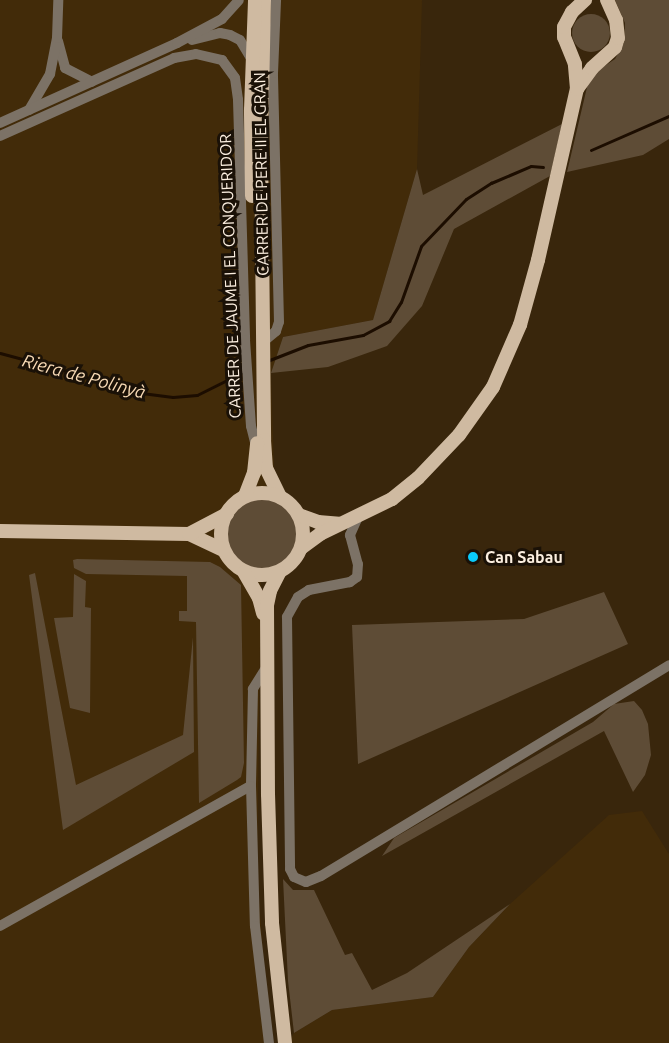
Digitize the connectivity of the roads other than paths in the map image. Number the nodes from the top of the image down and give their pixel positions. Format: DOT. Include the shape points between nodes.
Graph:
graph roads {
  1 [pos="58,0"];
  2 [pos="239,0"];
  3 [pos="255,0"];
  4 [pos="264,0"];
  5 [pos="276,0"];
  6 [pos="582,4"];
  7 [pos="609,7"];
  8 [pos="57,38"];
  9 [pos="177,43"];
  10 [pos="567,46"];
  11 [pos="608,54"];
  12 [pos="252,60"];
  13 [pos="92,82"];
  14 [pos="577,89"];
  15 [pos="28,110"];
  16 [pos="0,123"];
  17 [pos="0,136"];
  18 [pos="261,349"];
  19 [pos="261,373"];
  20 [pos="257,450"];
  21 [pos="245,496"];
  22 [pos="280,497"];
  23 [pos="227,514"];
  24 [pos="299,515"];
  25 [pos="358,517"];
  26 [pos="336,526"];
  27 [pos="0,531"];
  28 [pos="189,534"];
  29 [pos="301,548"];
  30 [pos="352,549"];
  31 [pos="224,550"];
  32 [pos="244,572"];
  33 [pos="279,573"];
  34 [pos="266,626"];
  35 [pos="669,664"];
  36 [pos="267,668"];
  37 [pos="251,786"];
  38 [pos="0,926"];
  39 [pos="269,1043"];
  40 [pos="285,1043"];
  1 -- 8 [label="street"];
  2 -- 9 [label="street" via="222,19"];
  3 -- 12 [label="main road"];
  4 -- 18 [label="main road"];
  5 -- 18 [label="street, CARRER DE PERE II EL GRAN" via="273,73 279,322"];
  6 -- 7 [label="main road"];
  6 -- 10 [label="main road" via="564,27"];
  7 -- 11 [label="main road" via="618,38"];
  8 -- 13 [label="street" via="65,68"];
  8 -- 15 [label="street" via="50,74"];
  9 -- 12 [label="street" via="220,33 230,35 240,40"];
  9 -- 13 [label="street"];
  10 -- 11 [label="main road" via="581,58 591,60"];
  10 -- 14 [label="main road" via="575,64"];
  11 -- 14 [label="main road"];
  12 -- 18 [label="main road" via="252,204"];
  13 -- 15 [label="street"];
  14 -- 25 [label="main road" via="530,295 493,387 439,458 392,499"];
  15 -- 16 [label="street"];
  17 -- 20 [label="street, CARRER DE JAUME I EL CONQUERIDOR" via="174,58 196,54 222,60 235,78 238,100 245,340 251,426"];
  18 -- 19 [label="main road"];
  19 -- 20 [label="main road"];
  19 -- 22 [label="main road" via="266,468"];
  20 -- 21 [label="main road"];
  21 -- 22 [label="main road" via="263,493"];
  21 -- 23 [label="main road"];
  22 -- 24 [label="main road"];
  23 -- 28 [label="main road"];
  23 -- 31 [label="main road" via="221,531"];
  24 -- 26 [label="main road"];
  24 -- 29 [label="main road"];
  25 -- 26 [label="main road"];
  25 -- 30 [label="street" via="350,535"];
  26 -- 29 [label="main road"];
  26 -- 30 [label="street"];
  27 -- 28 [label="main road"];
  28 -- 31 [label="main road"];
  29 -- 33 [label="main road"];
  30 -- 35 [label="street" via="357,577 309,590 298,597 286,617 290,869 294,877 306,882"];
  31 -- 32 [label="main road"];
  32 -- 33 [label="main road"];
  32 -- 34 [label="main road" via="258,598"];
  33 -- 34 [label="main road" via="268,597"];
  34 -- 36 [label="main road"];
  36 -- 37 [label="street" via="253,689"];
  36 -- 40 [label="main road" via="270,894"];
  37 -- 38 [label="street"];
  37 -- 39 [label="street" via="255,926"];
}
